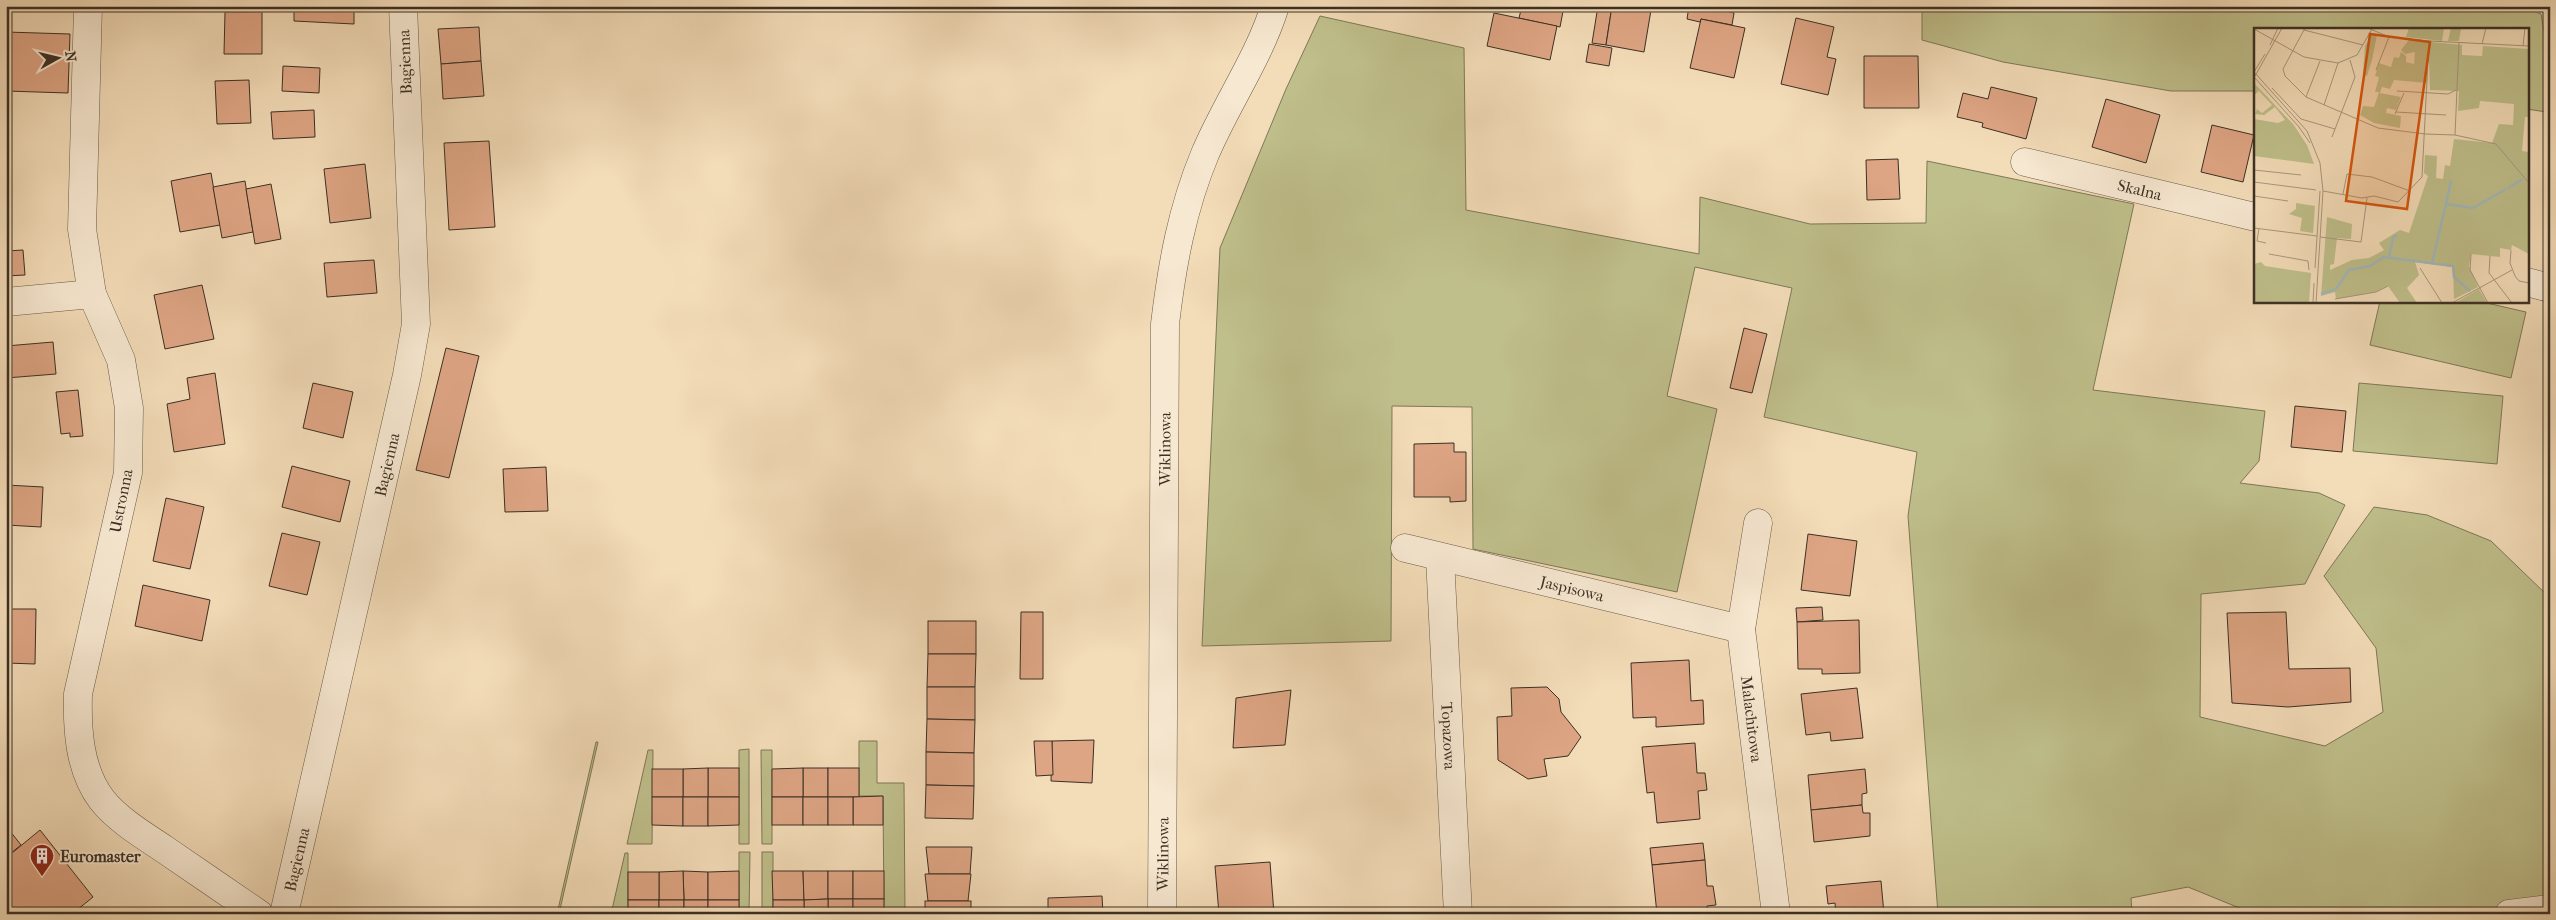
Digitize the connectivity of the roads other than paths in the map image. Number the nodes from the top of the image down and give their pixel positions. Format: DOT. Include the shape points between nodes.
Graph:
graph roads {
  1 [pos="88,6"];
  2 [pos="403,6"];
  3 [pos="1275,6"];
  4 [pos="2025,162"];
  5 [pos="2254,217"];
  6 [pos="2528,282"];
  7 [pos="2550,288"];
  8 [pos="92,294"];
  9 [pos="6,302"];
  10 [pos="1758,523"];
  11 [pos="1405,548"];
  12 [pos="1440,558"];
  13 [pos="1742,629"];
  14 [pos="2550,909"];
  15 [pos="258,914"];
  16 [pos="284,914"];
  17 [pos="1162,914"];
  18 [pos="1458,914"];
  19 [pos="1776,914"];
  20 [pos="2509,914"];
  1 -- 8 [label="street, Ustronna" via="82,229"];
  2 -- 16 [label="street, Bagienna" via="416,324"];
  3 -- 17 [label="street, Wiklinowa" via="1206,153 1188,201 1173,261 1165,324"];
  4 -- 5 [label="street, Skalna"];
  6 -- 7 [label="street"];
  8 -- 9 [label="street"];
  8 -- 15 [label="street, Ustronna" via="121,360 129,408 128,472 78,694 77,724 81,749 88,774 101,800 127,824"];
  10 -- 13 [label="street, Malachitowa"];
  11 -- 12 [label="street, Jaspisowa"];
  12 -- 13 [label="street, Jaspisowa"];
  12 -- 18 [label="street, Topazowa"];
  13 -- 19 [label="street, Malachitowa"];
  14 -- 20 [label="street"];
}
